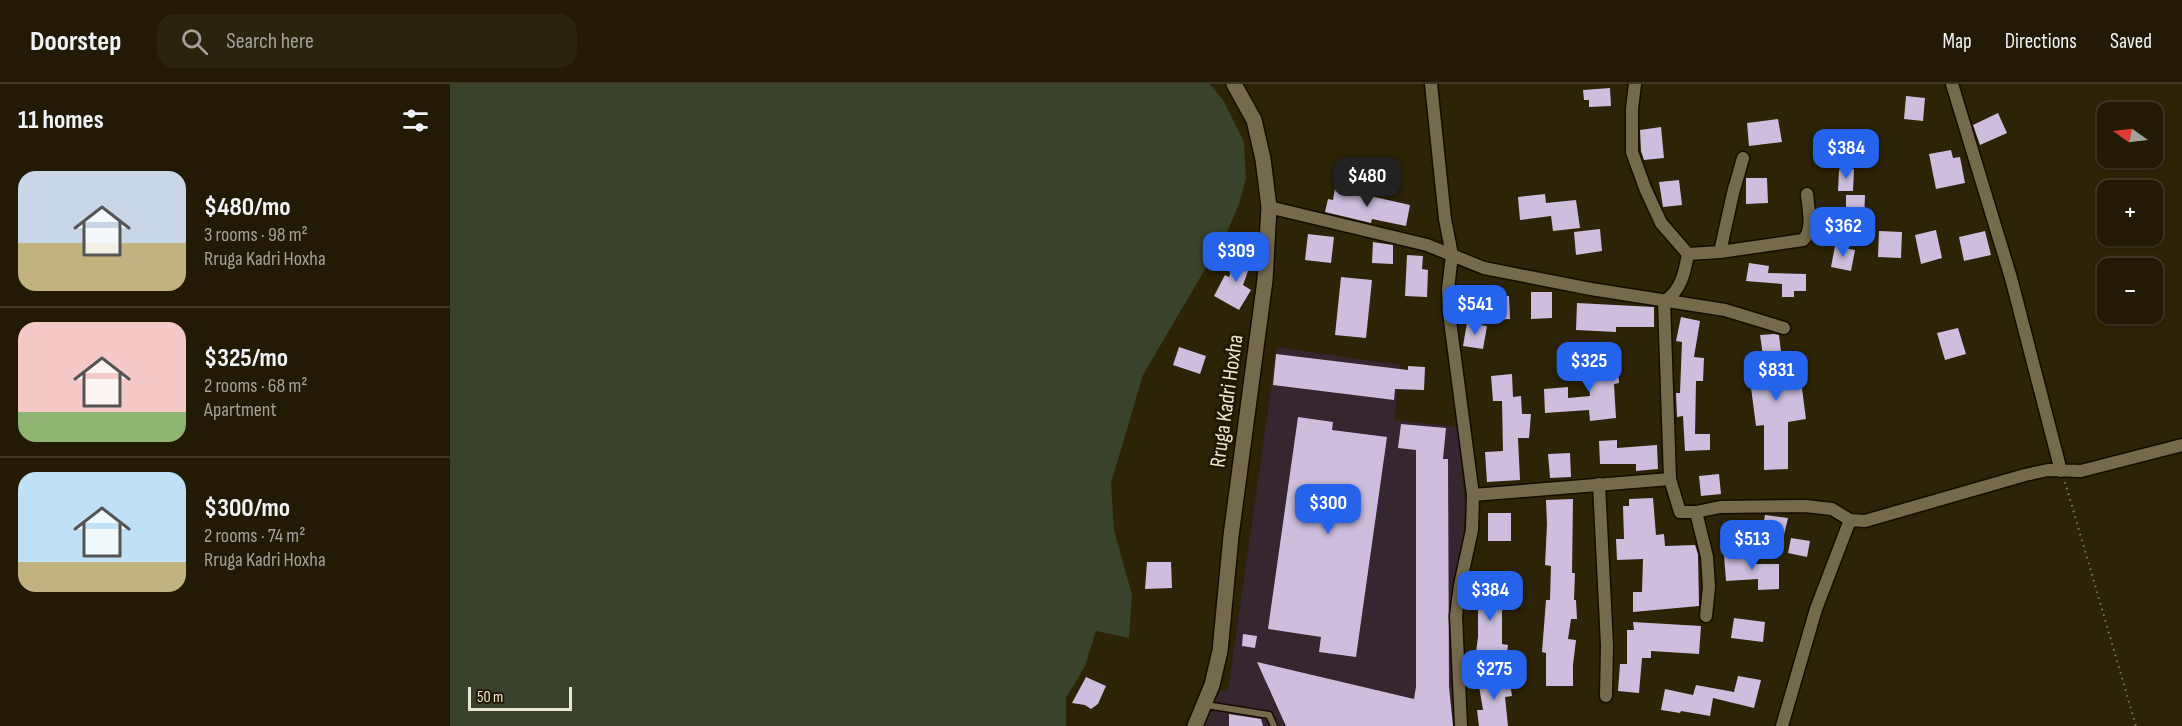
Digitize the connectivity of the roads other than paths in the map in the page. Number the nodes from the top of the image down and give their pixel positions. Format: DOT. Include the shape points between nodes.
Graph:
graph roads {
  1 [pos="1234,84"];
  2 [pos="1431,84"];
  3 [pos="1635,84"];
  4 [pos="1952,84"];
  5 [pos="1743,158"];
  6 [pos="1808,194"];
  7 [pos="1269,207"];
  8 [pos="1720,252"];
  9 [pos="1688,254"];
  10 [pos="1452,255"];
  11 [pos="1665,301"];
  12 [pos="1785,328"];
  13 [pos="2182,445"];
  14 [pos="2061,471"];
  15 [pos="1670,479"];
  16 [pos="1599,484"];
  17 [pos="1473,495"];
  18 [pos="1696,512"];
  19 [pos="1850,520"];
  20 [pos="1706,616"];
  21 [pos="1605,696"];
  22 [pos="1205,705"];
  23 [pos="1195,726"];
  24 [pos="1274,726"];
  25 [pos="1461,726"];
  26 [pos="1782,726"];
  1 -- 7 [label="main road, Rruga Kadri Hoxha" via="1254,120"];
  2 -- 10 [label="street"];
  3 -- 9 [label="street" via="1632,152 1661,223"];
  4 -- 14 [label="street" via="2011,278"];
  5 -- 8 [label="street"];
  6 -- 8 [label="street" via="1809,227 1803,240"];
  7 -- 10 [label="street" via="1426,245"];
  7 -- 22 [label="main road, Rruga Kadri Hoxha" via="1262,310 1231,536 1220,651"];
  8 -- 9 [label="street"];
  9 -- 11 [label="street" via="1679,285"];
  10 -- 11 [label="street" via="1484,268"];
  10 -- 17 [label="street" via="1449,313"];
  11 -- 12 [label="street" via="1725,310"];
  11 -- 15 [label="street"];
  13 -- 14 [label="street" via="2081,471"];
  14 -- 19 [label="street" via="2025,475 1865,521"];
  15 -- 16 [label="street"];
  15 -- 18 [label="street" via="1680,512"];
  16 -- 17 [label="street"];
  16 -- 21 [label="street" via="1607,645"];
  17 -- 25 [label="street" via="1472,530 1456,616"];
  18 -- 19 [label="street" via="1720,507 1805,506 1832,509"];
  18 -- 20 [label="street" via="1707,557"];
  19 -- 26 [label="street" via="1816,609"];
  22 -- 23 [label="main road, Rruga Kadri Hoxha"];
  22 -- 24 [label="lane" via="1269,715"];
}
